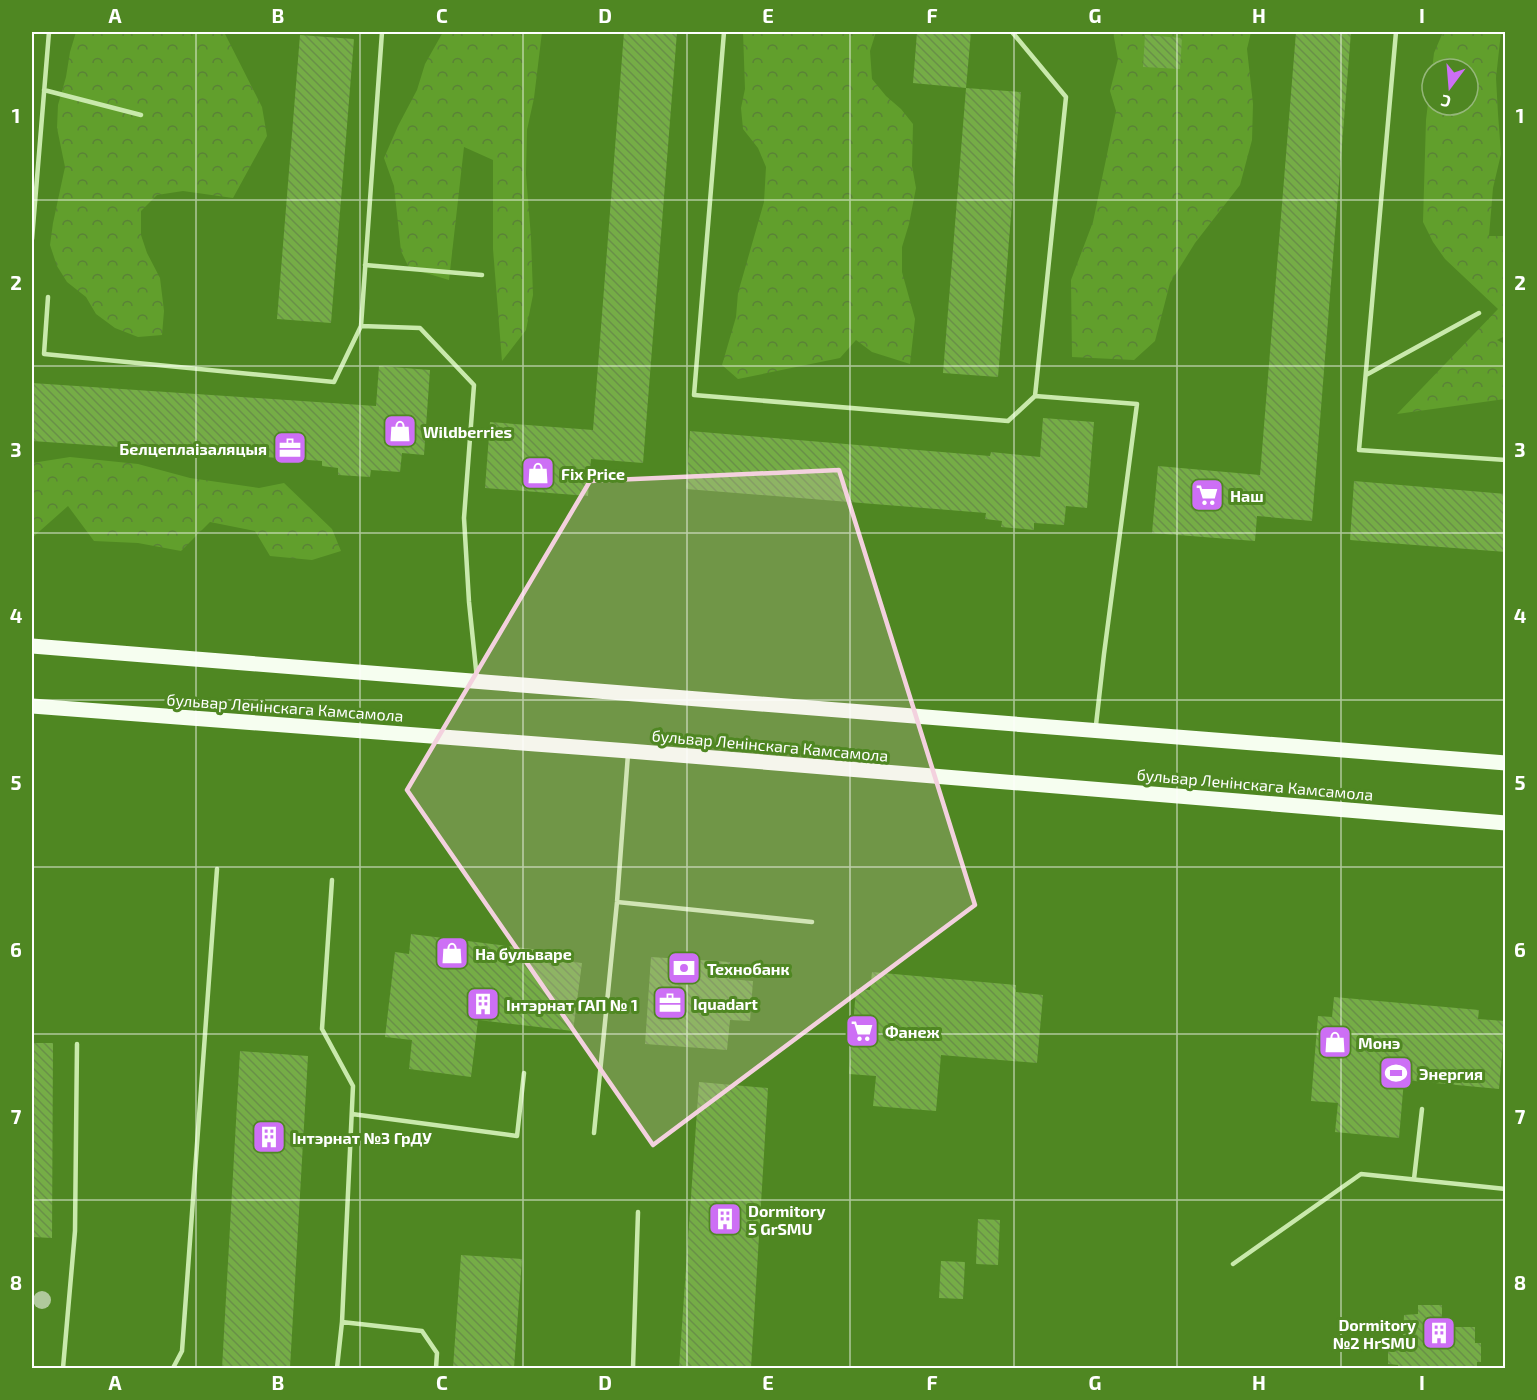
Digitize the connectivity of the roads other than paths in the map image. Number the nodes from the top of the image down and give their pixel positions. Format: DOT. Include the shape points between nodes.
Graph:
graph roads {
  1 [pos="50,32"];
  2 [pos="382,32"];
  3 [pos="724,32"];
  4 [pos="1012,32"];
  5 [pos="1396,32"];
  6 [pos="44,90"];
  7 [pos="141,115"];
  8 [pos="32,239"];
  9 [pos="366,265"];
  10 [pos="482,274"];
  11 [pos="48,297"];
  12 [pos="1479,313"];
  13 [pos="361,326"];
  14 [pos="1366,375"];
  15 [pos="1035,396"];
  16 [pos="1506,460"];
  17 [pos="32,646"];
  18 [pos="477,682"];
  19 [pos="32,706"];
  20 [pos="1095,728"];
  21 [pos="628,751"];
  22 [pos="1506,763"];
  23 [pos="1506,823"];
  24 [pos="217,869"];
  25 [pos="332,880"];
  26 [pos="617,902"];
  27 [pos="812,922"];
  28 [pos="78,1044"];
  29 [pos="524,1072"];
  30 [pos="1422,1109"];
  31 [pos="352,1114"];
  32 [pos="594,1133"];
  33 [pos="1414,1179"];
  34 [pos="1506,1189"];
  35 [pos="638,1212"];
  36 [pos="1233,1264"];
  37 [pos="342,1322"];
  38 [pos="63,1368"];
  39 [pos="173,1368"];
  40 [pos="337,1368"];
  41 [pos="436,1368"];
  42 [pos="633,1368"];
  1 -- 6 [label="lane"];
  2 -- 9 [label="lane"];
  3 -- 15 [label="lane" via="694,396 1008,421"];
  4 -- 15 [label="lane" via="1066,97"];
  5 -- 14 [label="lane"];
  6 -- 7 [label="lane"];
  6 -- 8 [label="lane"];
  9 -- 10 [label="lane"];
  9 -- 13 [label="lane"];
  11 -- 13 [label="lane" via="45,355 334,382"];
  12 -- 14 [label="lane"];
  13 -- 18 [label="lane" via="420,328 474,385 464,518"];
  14 -- 16 [label="lane" via="1359,450"];
  15 -- 20 [label="lane" via="1137,404"];
  17 -- 18 [label="main road"];
  18 -- 20 [label="main road"];
  19 -- 21 [label="main road, бульвар Ленінскага Камсамола"];
  20 -- 22 [label="main road"];
  21 -- 23 [label="main road, бульвар Ленінскага Камсамола"];
  21 -- 26 [label="lane"];
  24 -- 39 [label="lane" via="182,1351"];
  25 -- 31 [label="lane" via="322,1029 353,1086"];
  26 -- 27 [label="lane"];
  26 -- 32 [label="lane"];
  28 -- 38 [label="lane" via="75,1231"];
  29 -- 31 [label="lane" via="517,1136"];
  30 -- 33 [label="lane"];
  31 -- 37 [label="lane"];
  33 -- 34 [label="lane"];
  33 -- 36 [label="lane" via="1361,1174"];
  35 -- 42 [label="lane"];
  37 -- 40 [label="lane"];
  37 -- 41 [label="lane" via="422,1330 437,1353"];
}
